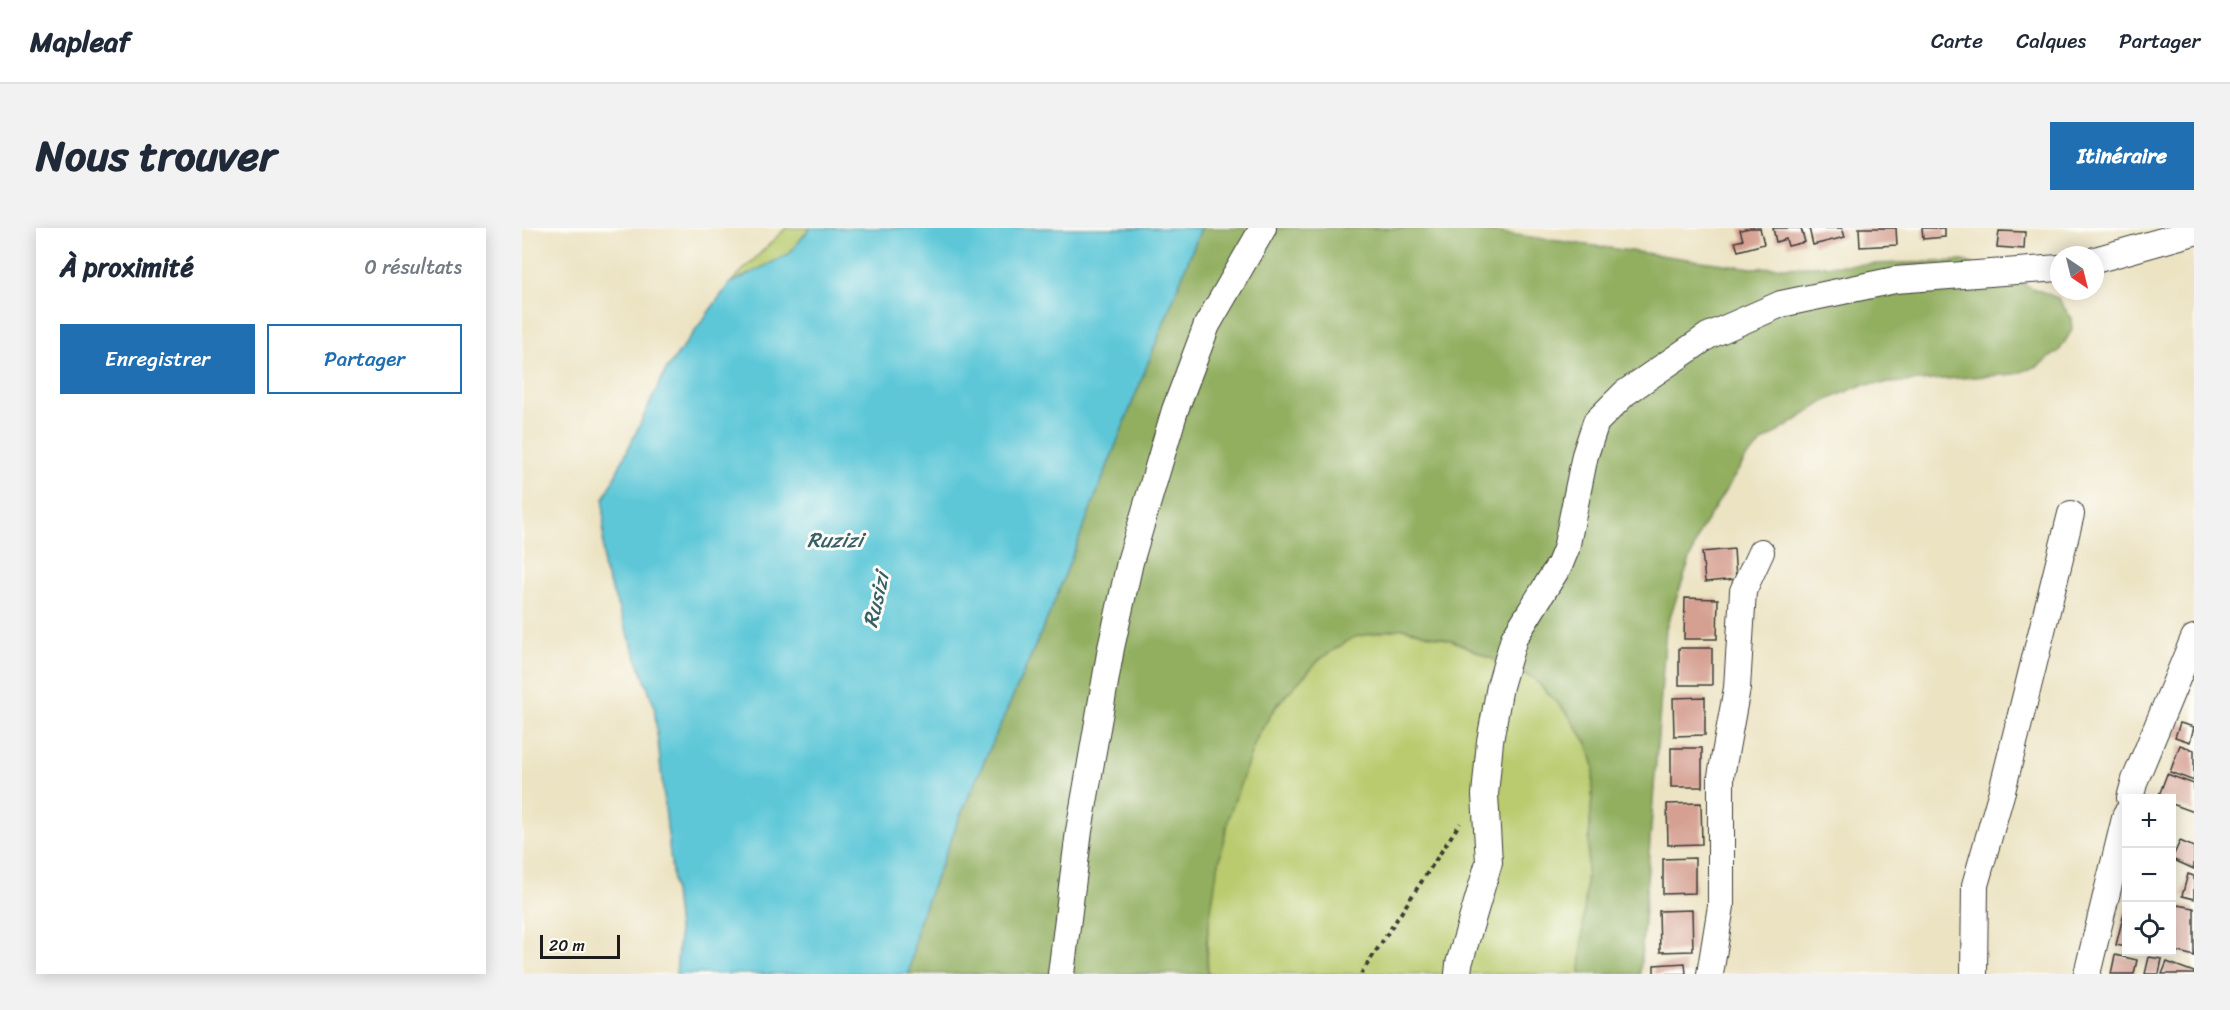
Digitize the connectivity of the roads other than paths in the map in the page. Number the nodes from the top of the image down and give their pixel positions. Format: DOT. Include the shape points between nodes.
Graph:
graph roads {
  1 [pos="1263,228"];
  2 [pos="2194,232"];
  3 [pos="2104,257"];
  4 [pos="2050,269"];
  5 [pos="2070,514"];
  6 [pos="1761,552"];
  7 [pos="2194,638"];
  8 [pos="2131,794"];
  9 [pos="2122,834"];
  10 [pos="1061,974"];
  11 [pos="1458,974"];
  12 [pos="1710,974"];
  13 [pos="1974,974"];
  14 [pos="2087,974"];
  1 -- 10 [label="street" via="1208,325 1175,410 1130,562 1079,831"];
  2 -- 3 [label="street"];
  4 -- 11 [label="street" via="1894,280 1781,304 1708,336 1625,393 1596,422 1585,455 1566,549 1514,638 1500,686 1485,795 1489,862"];
  5 -- 13 [label="street" via="1975,885"];
  6 -- 12 [label="street" via="1743,591 1737,688 1721,776 1721,906"];
  7 -- 8 [label="street"];
  9 -- 14 [label="street"];
}
